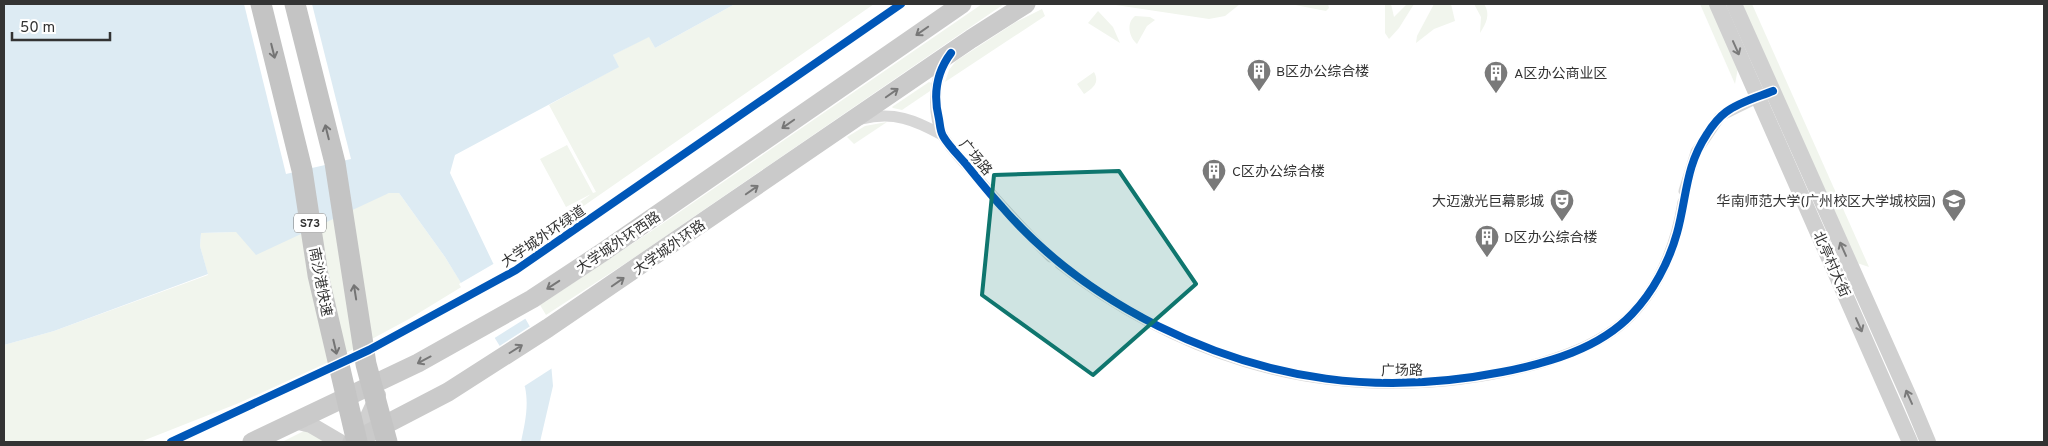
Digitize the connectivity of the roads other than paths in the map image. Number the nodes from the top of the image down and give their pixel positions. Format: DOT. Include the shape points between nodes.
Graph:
graph roads {
  1 [pos="261,4"];
  2 [pos="295,4"];
  3 [pos="962,4"];
  4 [pos="1026,4"];
  5 [pos="1716,4"];
  6 [pos="1734,4"];
  7 [pos="950,53"];
  8 [pos="1766,94"];
  9 [pos="852,121"];
  10 [pos="942,135"];
  11 [pos="1684,190"];
  12 [pos="1683,202"];
  13 [pos="388,378"];
  14 [pos="294,421"];
  15 [pos="387,433"];
  16 [pos="252,442"];
  17 [pos="353,442"];
  18 [pos="380,442"];
  19 [pos="1910,442"];
  20 [pos="1928,442"];
  1 -- 17 [label="highway, 南沙港快速 / S73, one-way, bridge" via="302,170 318,275"];
  15 -- 2 [label="highway, S73, one-way, bridge" via="366,364 335,163"];
  3 -- 13 [label="main road, 大学城外环西路, one-way" via="532,299"];
  4 -- 7 [label="main road"];
  5 -- 8 [label="main road, 北亭村大街, one-way"];
  6 -- 8 [label="main road, 北亭村大街"];
  9 -- 7 [label="main road, one-way"];
  7 -- 10 [label="street, 广场路" via="936,86"];
  8 -- 11 [label="street" via="1722,116 1696,152"];
  8 -- 19 [label="main road, 北亭村大街, one-way"];
  20 -- 8 [label="main road, 北亭村大街, one-way"];
  9 -- 10 [label="street, 广场路" via="895,115 911,119"];
  15 -- 9 [label="main road, 大学城外环路, one-way" via="419,408 548,328"];
  10 -- 12 [label="street, 广场路" via="1009,215 1091,288 1190,341 1239,360 1283,372 1344,381 1391,384 1484,376 1529,366 1586,346 1614,329 1640,305 1656,281 1676,237"];
  13 -- 14 [label="main road, 大学城外环西路"];
  13 -- 17 [label="main road"];
  14 -- 16 [label="main road, 大学城外环西路"];
  14 -- 17 [label="main road"];
  15 -- 17 [label="main road"];
  15 -- 18 [label="main road"];
}
